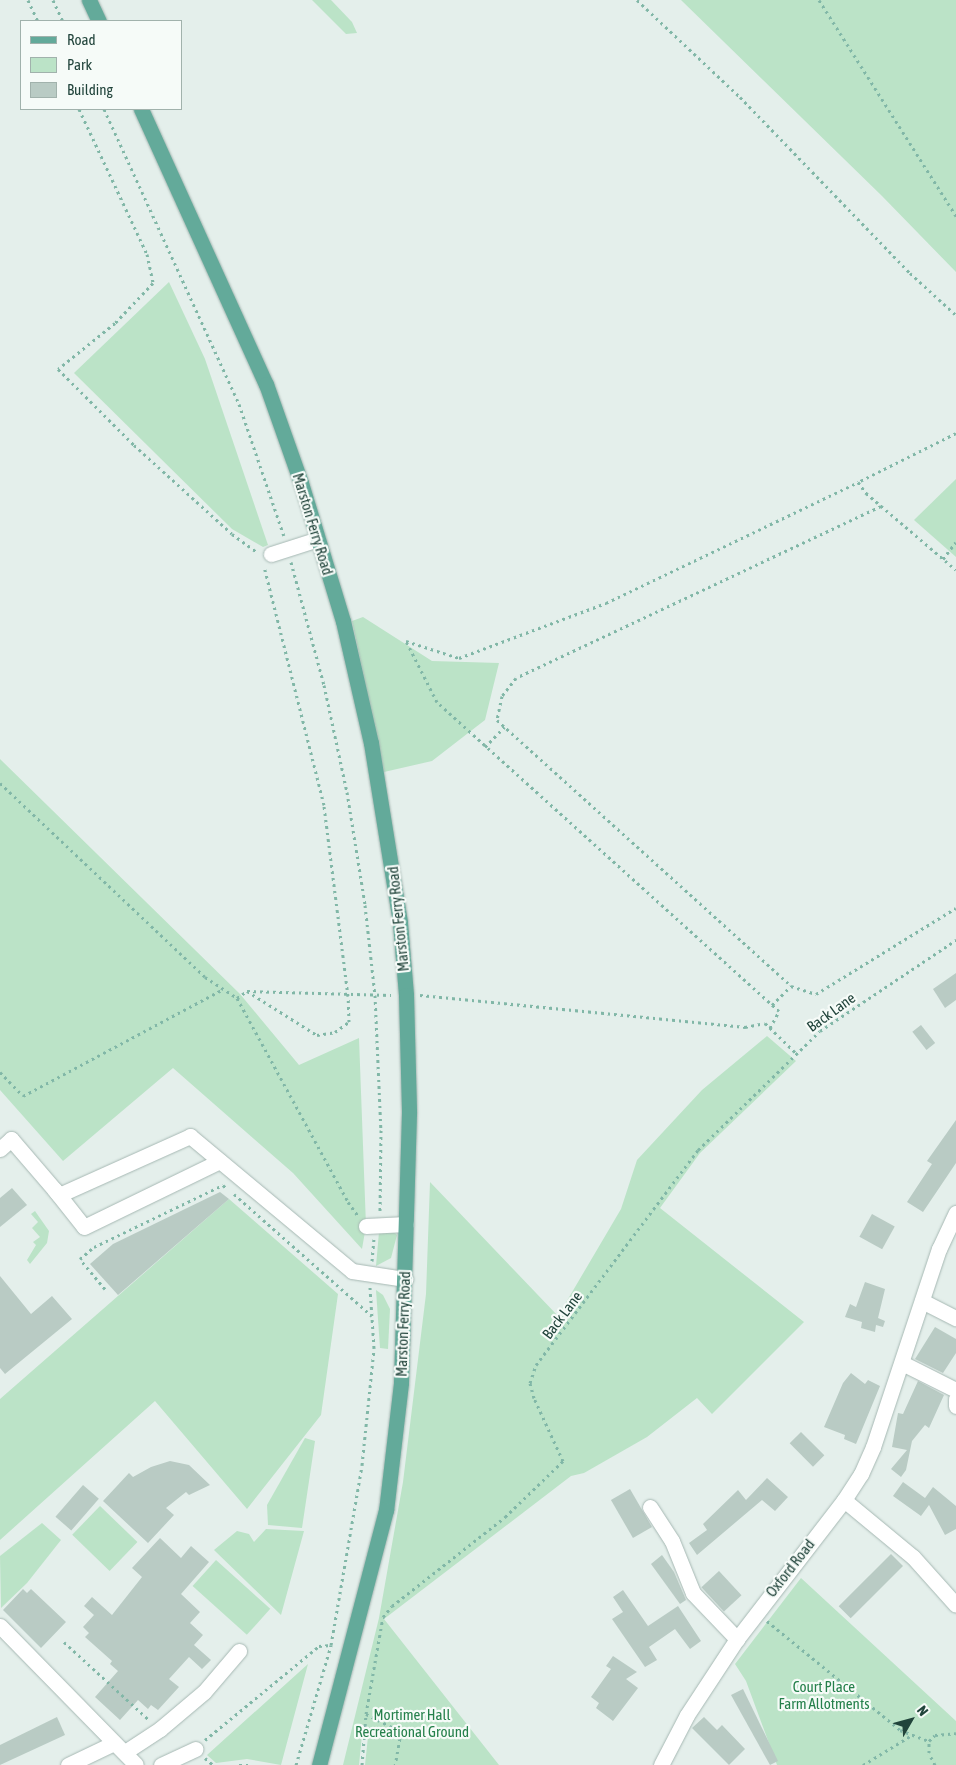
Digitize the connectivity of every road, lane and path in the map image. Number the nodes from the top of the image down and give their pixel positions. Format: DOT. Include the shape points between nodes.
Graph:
graph roads {
  1 [pos="28,0"];
  2 [pos="53,0"];
  3 [pos="89,0"];
  4 [pos="637,0"];
  5 [pos="819,0"];
  6 [pos="38,20"];
  7 [pos="63,20"];
  8 [pos="99,20"];
  9 [pos="79,110"];
  10 [pos="104,110"];
  11 [pos="141,110"];
  12 [pos="956,216"];
  13 [pos="956,315"];
  14 [pos="956,433"];
  15 [pos="858,482"];
  16 [pos="881,506"];
  17 [pos="318,539"];
  18 [pos="956,542"];
  19 [pos="288,548"];
  20 [pos="266,554"];
  21 [pos="943,558"];
  22 [pos="956,570"];
  23 [pos="504,727"];
  24 [pos="485,747"];
  25 [pos="0,783"];
  26 [pos="956,908"];
  27 [pos="956,940"];
  28 [pos="791,986"];
  29 [pos="224,989"];
  30 [pos="247,991"];
  31 [pos="406,995"];
  32 [pos="348,996"];
  33 [pos="375,996"];
  34 [pos="237,998"];
  35 [pos="772,1005"];
  36 [pos="770,1028"];
  37 [pos="797,1054"];
  38 [pos="0,1072"];
  39 [pos="0,1149"];
  40 [pos="220,1161"];
  41 [pos="51,1186"];
  42 [pos="956,1214"];
  43 [pos="406,1224"];
  44 [pos="371,1226"];
  45 [pos="371,1263"];
  46 [pos="405,1279"];
  47 [pos="370,1287"];
  48 [pos="105,1288"];
  49 [pos="922,1301"];
  50 [pos="372,1316"];
  51 [pos="956,1318"];
  52 [pos="902,1363"];
  53 [pos="956,1390"];
  54 [pos="956,1399"];
  55 [pos="956,1406"];
  56 [pos="844,1500"];
  57 [pos="650,1507"];
  58 [pos="956,1605"];
  59 [pos="767,1621"];
  60 [pos="0,1626"];
  61 [pos="737,1639"];
  62 [pos="64,1642"];
  63 [pos="331,1645"];
  64 [pos="239,1651"];
  65 [pos="366,1714"];
  66 [pos="160,1729"];
  67 [pos="956,1733"];
  68 [pos="912,1734"];
  69 [pos="928,1741"];
  70 [pos="119,1747"];
  71 [pos="195,1749"];
  72 [pos="68,1765"];
  73 [pos="136,1765"];
  74 [pos="161,1765"];
  75 [pos="239,1765"];
  76 [pos="248,1765"];
  77 [pos="296,1765"];
  78 [pos="320,1765"];
  79 [pos="362,1765"];
  80 [pos="395,1765"];
  81 [pos="661,1765"];
  82 [pos="863,1765"];
  83 [pos="935,1765"];
  1 -- 6 [label="path"];
  2 -- 7 [label="path"];
  3 -- 8 [label="main road"];
  4 -- 13 [label="path" via="740,97 910,273"];
  5 -- 12 [label="path"];
  9 -- 20 [label="path" via="148,254 153,283 115,323 58,369 134,445 232,534 254,553"];
  10 -- 19 [label="path" via="239,404"];
  11 -- 17 [label="main road, Marston Ferry Road" via="266,384"];
  14 -- 15 [label="path"];
  15 -- 16 [label="path"];
  15 -- 24 [label="path" via="606,603 459,658 406,641 437,702"];
  16 -- 21 [label="path"];
  16 -- 23 [label="path" via="516,678 502,696 497,720"];
  17 -- 19 [label="street"];
  17 -- 31 [label="main road, Marston Ferry Road" via="343,621 380,787 400,922"];
  18 -- 21 [label="path"];
  19 -- 20 [label="street"];
  19 -- 33 [label="path" via="324,685 347,792"];
  20 -- 32 [label="path" via="324,805"];
  21 -- 22 [label="path"];
  23 -- 24 [label="path"];
  23 -- 28 [label="path"];
  24 -- 35 [label="path"];
  25 -- 29 [label="path" via="205,977"];
  26 -- 28 [label="path" via="816,994"];
  27 -- 37 [label="path, Back Lane" via="820,1031"];
  28 -- 35 [label="path"];
  29 -- 34 [label="path"];
  29 -- 38 [label="path" via="23,1096"];
  30 -- 32 [label="path"];
  30 -- 32 [label="path" via="317,1035 335,1032 349,1022"];
  30 -- 34 [label="path"];
  31 -- 33 [label="path"];
  31 -- 36 [label="path" via="744,1028 765,1023"];
  31 -- 43 [label="main road, Marston Ferry Road" via="409,1113"];
  32 -- 33 [label="path"];
  33 -- 44 [label="path" via="382,1172"];
  34 -- 44 [label="path" via="348,1202"];
  35 -- 36 [label="path" via="779,1011"];
  36 -- 37 [label="path"];
  37 -- 65 [label="path, Back Lane" via="698,1150 536,1366 530,1383 563,1461 505,1517 392,1606 383,1617"];
  39 -- 41 [label="street" via="12,1139"];
  40 -- 41 [label="street" via="190,1136 59,1195"];
  40 -- 41 [label="street" via="84,1226"];
  40 -- 46 [label="street" via="352,1271"];
  42 -- 49 [label="street, Oxford Road" via="939,1249"];
  43 -- 44 [label="street"];
  43 -- 46 [label="main road, Marston Ferry Road"];
  44 -- 45 [label="path"];
  46 -- 78 [label="main road, Marston Ferry Road" via="402,1383 386,1510"];
  47 -- 50 [label="path"];
  48 -- 50 [label="path" via="80,1259 94,1247 223,1185"];
  49 -- 51 [label="street"];
  49 -- 52 [label="street, Oxford Road"];
  50 -- 63 [label="path" via="374,1358 362,1465"];
  52 -- 53 [label="street"];
  52 -- 56 [label="street, Oxford Road" via="874,1448"];
  54 -- 55 [label="street"];
  56 -- 58 [label="street" via="913,1557"];
  56 -- 61 [label="street, Oxford Road"];
  57 -- 61 [label="street" via="672,1541 693,1593"];
  59 -- 68 [label="path" via="900,1730"];
  60 -- 70 [label="street"];
  61 -- 81 [label="street, Oxford Road" via="687,1715"];
  62 -- 66 [label="path"];
  63 -- 71 [label="path" via="319,1646"];
  63 -- 77 [label="path"];
  64 -- 66 [label="street" via="204,1692"];
  65 -- 79 [label="path, Back Lane"];
  65 -- 80 [label="path" via="401,1732"];
  66 -- 70 [label="street"];
  67 -- 69 [label="path" via="935,1735"];
  68 -- 69 [label="path"];
  68 -- 82 [label="path"];
  69 -- 83 [label="path"];
  70 -- 72 [label="street"];
  70 -- 73 [label="street"];
  71 -- 74 [label="street"];
  75 -- 76 [label="path"];
}
